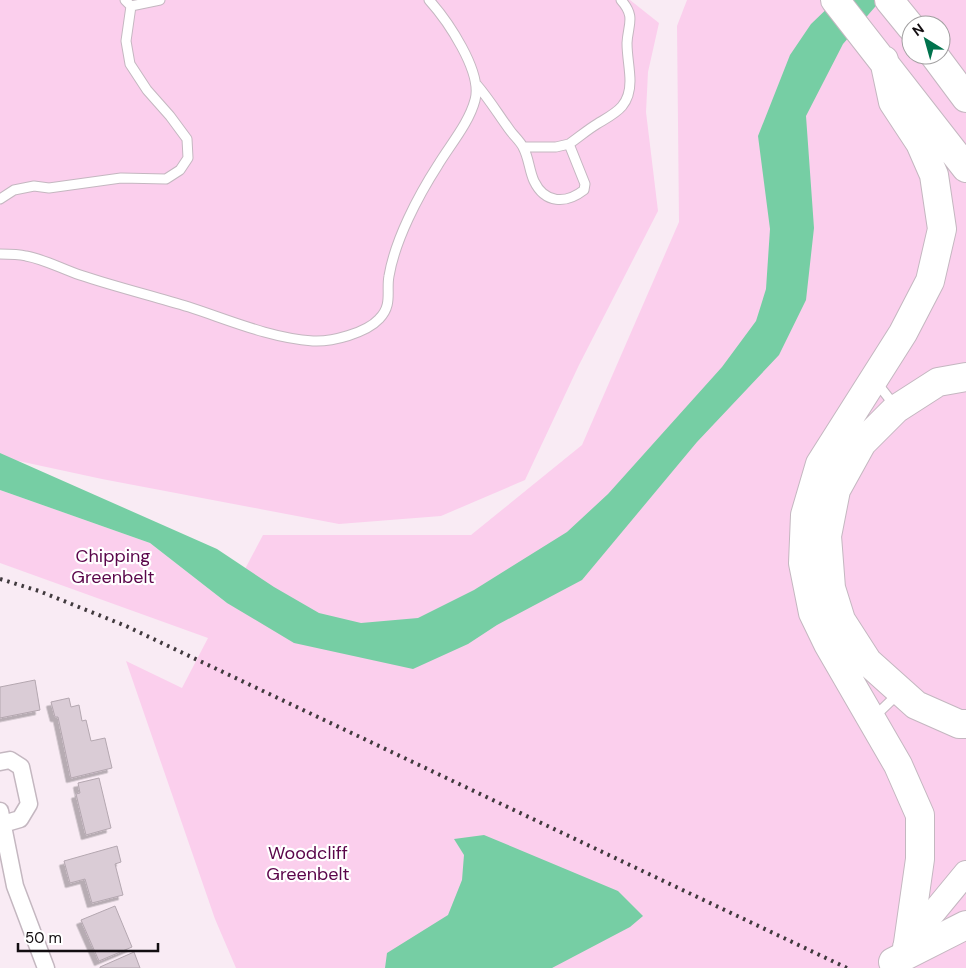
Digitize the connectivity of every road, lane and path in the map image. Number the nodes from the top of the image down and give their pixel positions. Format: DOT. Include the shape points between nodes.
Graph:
graph roads {
  1 [pos="160,0"];
  2 [pos="429,0"];
  3 [pos="621,0"];
  4 [pos="835,0"];
  5 [pos="889,0"];
  6 [pos="128,3"];
  7 [pos="901,15"];
  8 [pos="884,60"];
  9 [pos="941,65"];
  10 [pos="477,85"];
  11 [pos="966,98"];
  12 [pos="568,144"];
  13 [pos="523,147"];
  14 [pos="966,168"];
  15 [pos="0,199"];
  16 [pos="0,254"];
  17 [pos="966,377"];
  18 [pos="874,379"];
  19 [pos="896,409"];
  20 [pos="901,691"];
  21 [pos="870,720"];
  22 [pos="966,724"];
  23 [pos="0,762"];
  24 [pos="2,818"];
  25 [pos="966,873"];
  26 [pos="966,925"];
  27 [pos="896,958"];
  28 [pos="42,967"];
  1 -- 6 [label="lane"];
  2 -- 10 [label="lane" via="465,54"];
  3 -- 12 [label="lane" via="628,8 631,23 627,40 628,97 609,118"];
  4 -- 8 [label="highway"];
  5 -- 7 [label="highway"];
  6 -- 15 [label="lane" via="126,41 130,64 187,139 188,158 180,170 166,178 121,178 49,188 34,186 14,190"];
  8 -- 14 [label="highway"];
  8 -- 18 [label="highway" via="893,102 920,143 934,175 942,229 930,281"];
  9 -- 11 [label="highway"];
  10 -- 13 [label="lane"];
  10 -- 16 [label="lane" via="475,100 426,183 398,245 389,277 390,299 380,318 354,334 314,341 275,334 235,324 28,256"];
  12 -- 13 [label="lane"];
  12 -- 13 [label="lane" via="585,184 584,190 565,200 551,200 544,196 534,182"];
  17 -- 19 [label="highway" via="938,382"];
  18 -- 19 [label="lane"];
  18 -- 21 [label="highway" via="820,464 805,515 803,563 813,613"];
  19 -- 20 [label="highway" via="862,443 836,490 827,536 831,588 841,620 868,662"];
  20 -- 21 [label="lane"];
  20 -- 22 [label="highway" via="916,705"];
  21 -- 27 [label="highway" via="898,765 920,815 920,859"];
  23 -- 24 [label="street" via="10,760 21,767 29,804 20,819"];
  24 -- 28 [label="street" via="15,886"];
  25 -- 27 [label="main road"];
  26 -- 27 [label="highway"];
}
